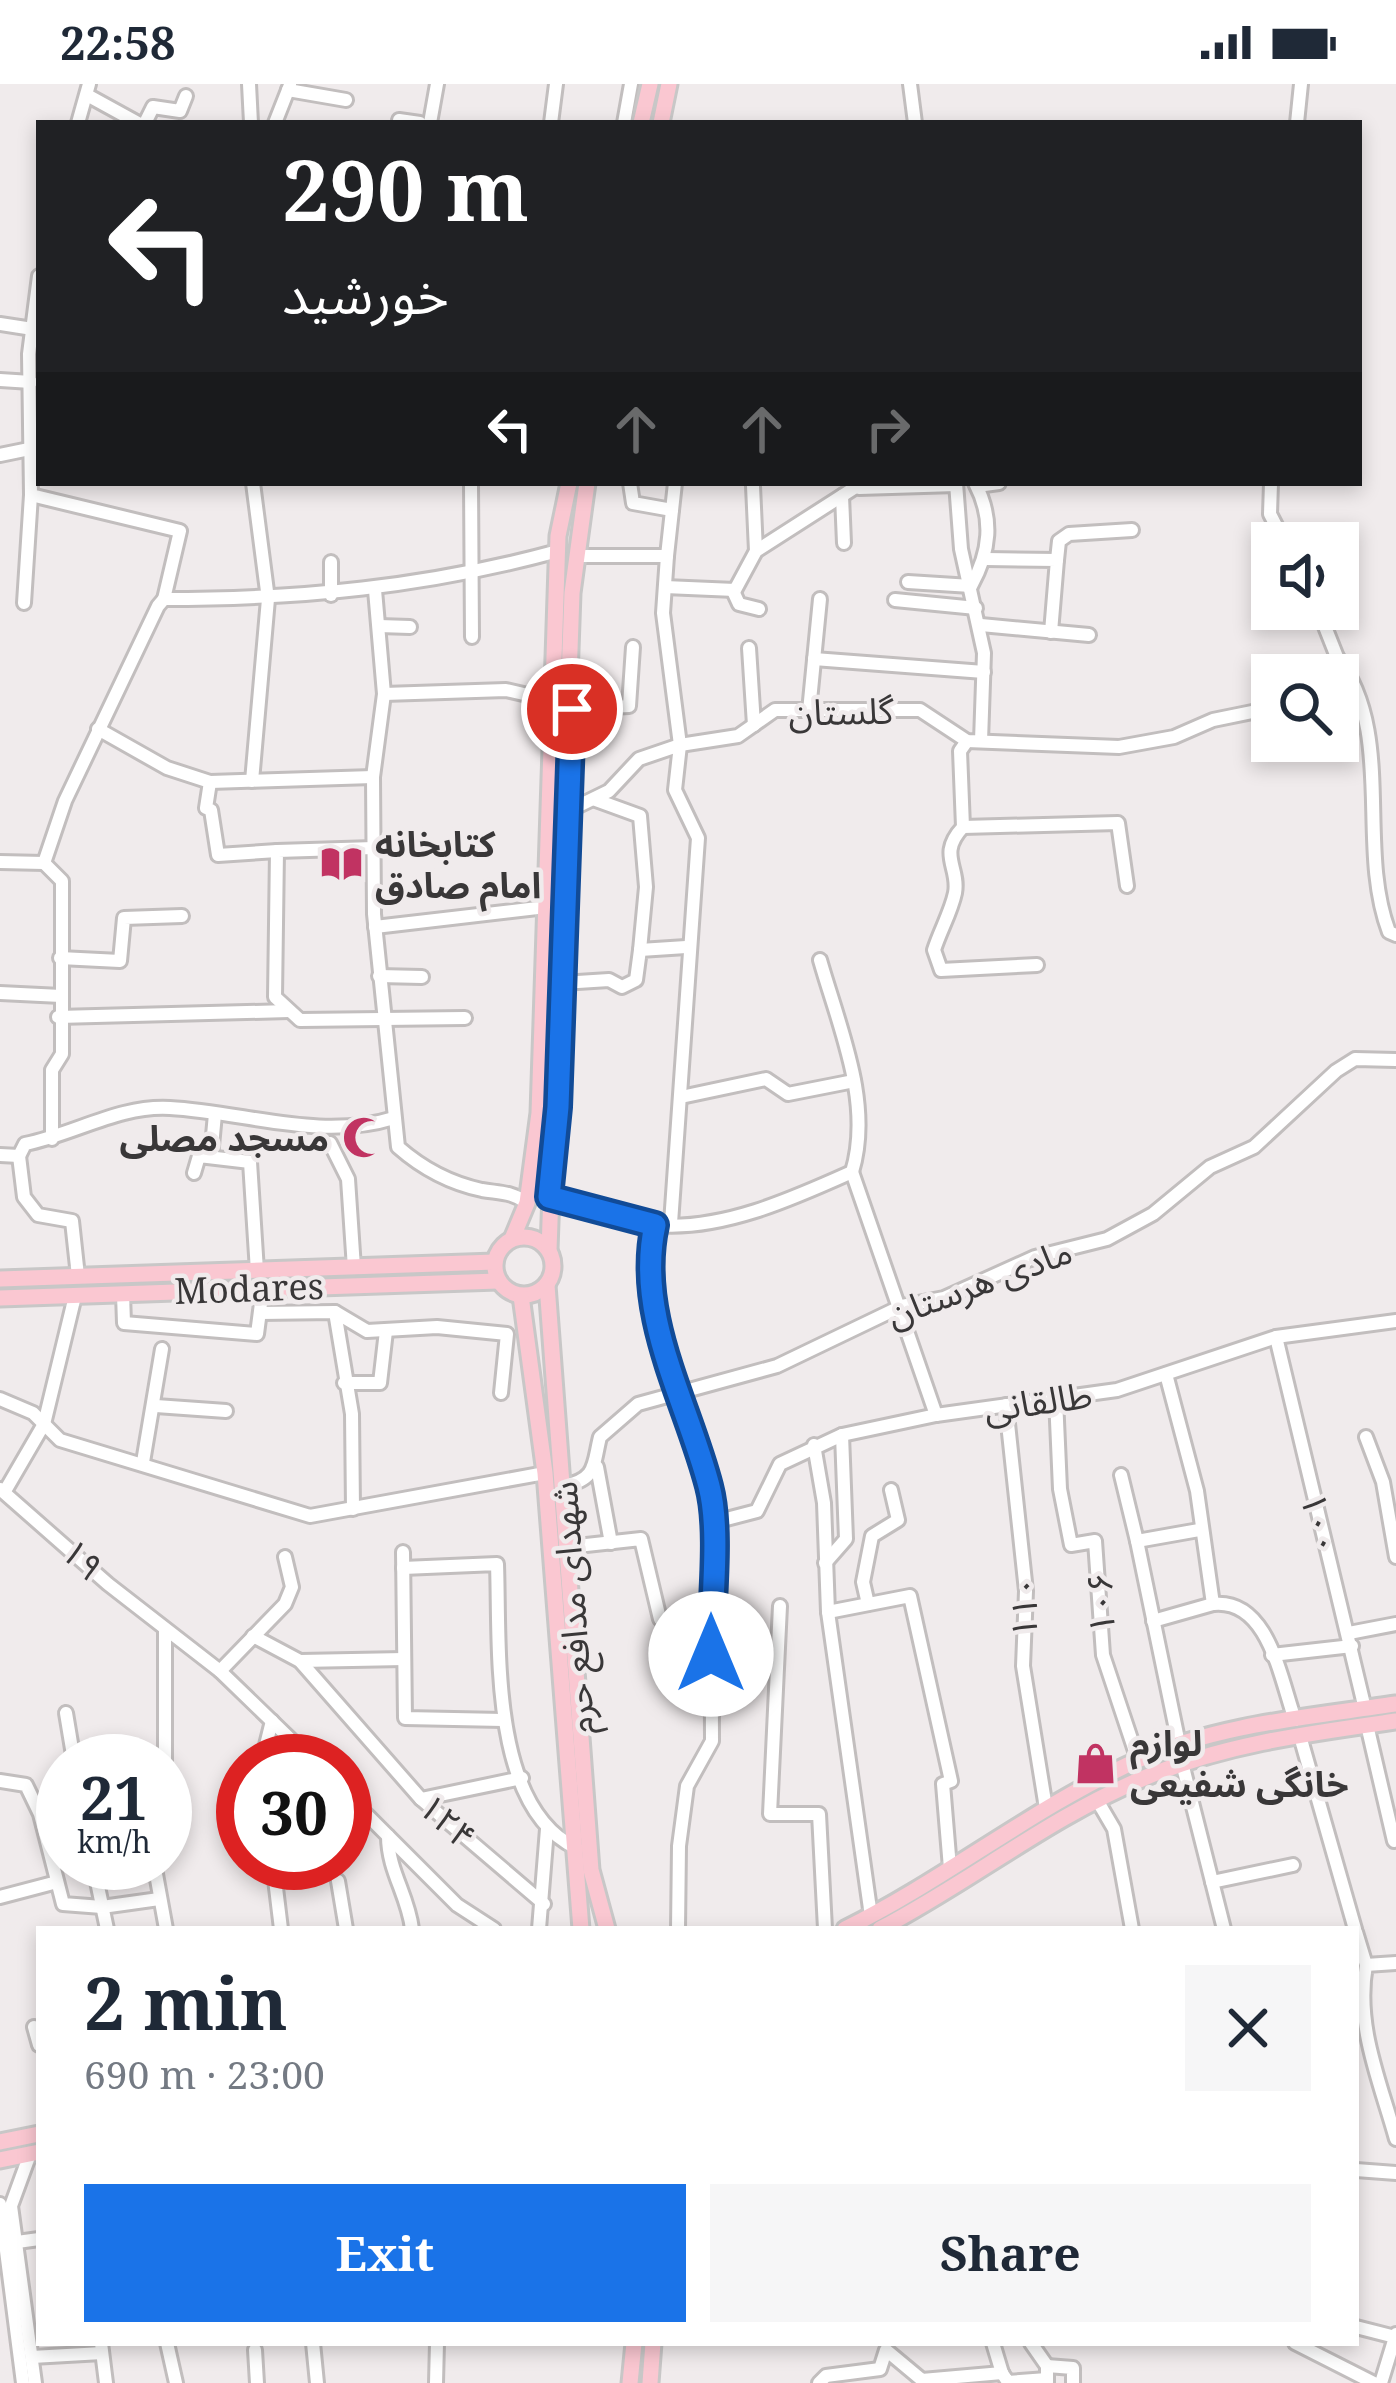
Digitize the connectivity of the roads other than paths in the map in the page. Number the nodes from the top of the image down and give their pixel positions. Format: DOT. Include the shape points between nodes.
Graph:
graph roads {
  1 [pos="249,84"];
  2 [pos="437,84"];
  3 [pos="556,84"];
  4 [pos="631,84"];
  5 [pos="650,84"];
  6 [pos="669,84"];
  7 [pos="910,84"];
  8 [pos="1301,84"];
  9 [pos="289,87"];
  10 [pos="88,89"];
  11 [pos="186,96"];
  12 [pos="346,100"];
  13 [pos="79,120"];
  14 [pos="136,120"];
  15 [pos="143,120"];
  16 [pos="251,120"];
  17 [pos="276,120"];
  18 [pos="431,120"];
  19 [pos="551,120"];
  20 [pos="624,120"];
  21 [pos="642,120"];
  22 [pos="662,120"];
  23 [pos="915,120"];
  24 [pos="1297,120"];
  25 [pos="0,324"];
  26 [pos="36,330"];
  27 [pos="0,380"];
  28 [pos="31,382"];
  29 [pos="36,411"];
  30 [pos="34,448"];
  31 [pos="0,455"];
  32 [pos="36,459"];
  33 [pos="36,470"];
  34 [pos="253,486"];
  35 [pos="471,486"];
  36 [pos="569,486"];
  37 [pos="587,486"];
  38 [pos="630,486"];
  39 [pos="675,486"];
  40 [pos="753,486"];
  41 [pos="956,486"];
  42 [pos="976,486"];
  43 [pos="1271,486"];
  44 [pos="841,491"];
  45 [pos="31,495"];
  46 [pos="672,510"];
  47 [pos="1274,522"];
  48 [pos="1132,530"];
  49 [pos="844,542"];
  50 [pos="558,551"];
  51 [pos="756,551"];
  52 [pos="575,556"];
  53 [pos="667,556"];
  54 [pos="986,559"];
  55 [pos="1057,560"];
  56 [pos="331,562"];
  57 [pos="468,575"];
  58 [pos="908,582"];
  59 [pos="971,586"];
  60 [pos="664,587"];
  61 [pos="375,590"];
  62 [pos="733,591"];
  63 [pos="331,596"];
  64 [pos="164,598"];
  65 [pos="268,599"];
  66 [pos="820,599"];
  67 [pos="895,600"];
  68 [pos="24,603"];
  69 [pos="976,608"];
  70 [pos="760,609"];
  71 [pos="982,625"];
  72 [pos="380,626"];
  73 [pos="410,627"];
  74 [pos="1051,632"];
  75 [pos="1089,635"];
  76 [pos="472,637"];
  77 [pos="633,647"];
  78 [pos="749,648"];
  79 [pos="814,658"];
  80 [pos="984,671"];
  81 [pos="1359,683"];
  82 [pos="384,694"];
  83 [pos="554,701"];
  84 [pos="572,709"];
  85 [pos="809,711"];
  86 [pos="1251,713"];
  87 [pos="754,725"];
  88 [pos="98,729"];
  89 [pos="974,741"];
  90 [pos="680,745"];
  91 [pos="373,777"];
  92 [pos="252,781"];
  93 [pos="210,782"];
  94 [pos="596,800"];
  95 [pos="568,812"];
  96 [pos="963,827"];
  97 [pos="374,848"];
  98 [pos="277,851"];
  99 [pos="0,862"];
  100 [pos="44,863"];
  101 [pos="1127,886"];
  102 [pos="546,907"];
  103 [pos="182,916"];
  104 [pos="375,927"];
  105 [pos="1396,935"];
  106 [pos="686,947"];
  107 [pos="640,950"];
  108 [pos="61,958"];
  109 [pos="820,960"];
  110 [pos="1037,965"];
  111 [pos="379,976"];
  112 [pos="422,977"];
  113 [pos="562,983"];
  114 [pos="0,993"];
  115 [pos="61,996"];
  116 [pos="290,1011"];
  117 [pos="58,1017"];
  118 [pos="465,1018"];
  119 [pos="383,1021"];
  120 [pos="541,1041"];
  121 [pos="560,1042"];
  122 [pos="1396,1060"];
  123 [pos="540,1067"];
  124 [pos="559,1068"];
  125 [pos="854,1081"];
  126 [pos="681,1097"];
  127 [pos="215,1114"];
  128 [pos="394,1118"];
  129 [pos="52,1139"];
  130 [pos="330,1143"];
  131 [pos="0,1155"];
  132 [pos="19,1156"];
  133 [pos="212,1157"];
  134 [pos="852,1172"];
  135 [pos="194,1173"];
  136 [pos="549,1197"];
  137 [pos="527,1203"];
  138 [pos="671,1223"];
  139 [pos="655,1225"];
  140 [pos="512,1239"];
  141 [pos="549,1250"];
  142 [pos="495,1262"];
  143 [pos="354,1268"];
  144 [pos="78,1276"];
  145 [pos="3,1279"];
  146 [pos="260,1280"];
  147 [pos="498,1281"];
  148 [pos="547,1285"];
  149 [pos="123,1294"];
  150 [pos="75,1295"];
  151 [pos="521,1296"];
  152 [pos="5,1298"];
  153 [pos="902,1306"];
  154 [pos="335,1312"];
  155 [pos="260,1313"];
  156 [pos="1396,1321"];
  157 [pos="386,1331"];
  158 [pos="1276,1337"];
  159 [pos="162,1349"];
  160 [pos="1166,1374"];
  161 [pos="344,1383"];
  162 [pos="500,1393"];
  163 [pos="679,1395"];
  164 [pos="1056,1398"];
  165 [pos="0,1400"];
  166 [pos="1006,1405"];
  167 [pos="156,1406"];
  168 [pos="226,1411"];
  169 [pos="936,1414"];
  170 [pos="44,1424"];
  171 [pos="842,1436"];
  172 [pos="1366,1437"];
  173 [pos="814,1445"];
  174 [pos="142,1462"];
  175 [pos="597,1467"];
  176 [pos="545,1473"];
  177 [pos="1121,1475"];
  178 [pos="564,1486"];
  179 [pos="2,1490"];
  180 [pos="891,1490"];
  181 [pos="353,1508"];
  182 [pos="711,1523"];
  183 [pos="1199,1530"];
  184 [pos="1137,1541"];
  185 [pos="611,1543"];
  186 [pos="568,1547"];
  187 [pos="403,1552"];
  188 [pos="285,1557"];
  189 [pos="1396,1557"];
  190 [pos="824,1564"];
  191 [pos="403,1568"];
  192 [pos="868,1604"];
  193 [pos="1213,1604"];
  194 [pos="780,1606"];
  195 [pos="828,1612"];
  196 [pos="660,1619"];
  197 [pos="1154,1621"];
  198 [pos="1396,1624"];
  199 [pos="165,1630"];
  200 [pos="253,1636"];
  201 [pos="1351,1640"];
  202 [pos="1273,1655"];
  203 [pos="404,1659"];
  204 [pos="300,1661"];
  205 [pos="220,1671"];
  206 [pos="1396,1704"];
  207 [pos="66,1713"];
  208 [pos="1366,1717"];
  209 [pos="502,1720"];
  210 [pos="1396,1720"];
  211 [pos="272,1721"];
  212 [pos="1298,1728"];
  213 [pos="70,1734"];
  214 [pos="165,1734"];
  215 [pos="269,1734"];
  216 [pos="285,1734"];
  217 [pos="1179,1744"];
  218 [pos="1138,1760"];
  219 [pos="1182,1763"];
  220 [pos="522,1778"];
  221 [pos="0,1781"];
  222 [pos="421,1799"];
  223 [pos="1097,1800"];
  224 [pos="36,1808"];
  225 [pos="1046,1808"];
  226 [pos="372,1820"];
  227 [pos="547,1829"];
  228 [pos="388,1836"];
  229 [pos="1395,1844"];
  230 [pos="576,1848"];
  231 [pos="1293,1865"];
  232 [pos="963,1867"];
  233 [pos="584,1871"];
  234 [pos="1212,1882"];
  235 [pos="36,1888"];
  236 [pos="59,1890"];
  237 [pos="99,1890"];
  238 [pos="158,1890"];
  239 [pos="276,1890"];
  240 [pos="340,1890"];
  241 [pos="0,1897"];
  242 [pos="159,1899"];
  243 [pos="544,1904"];
  244 [pos="102,1907"];
  245 [pos="876,1922"];
  246 [pos="106,1926"];
  247 [pos="162,1926"];
  248 [pos="280,1926"];
  249 [pos="346,1926"];
  250 [pos="412,1926"];
  251 [pos="489,1926"];
  252 [pos="540,1926"];
  253 [pos="581,1926"];
  254 [pos="606,1926"];
  255 [pos="678,1926"];
  256 [pos="825,1926"];
  257 [pos="1131,1926"];
  258 [pos="1223,1926"];
  259 [pos="1355,1926"];
  260 [pos="1359,1940"];
  261 [pos="1396,1963"];
  262 [pos="1366,1965"];
  263 [pos="1359,1994"];
  264 [pos="1359,2003"];
  265 [pos="34,2027"];
  266 [pos="36,2034"];
  267 [pos="36,2135"];
  268 [pos="1396,2139"];
  269 [pos="0,2142"];
  270 [pos="34,2153"];
  271 [pos="0,2160"];
  272 [pos="1359,2170"];
  273 [pos="1396,2173"];
  274 [pos="0,2207"];
  275 [pos="36,2239"];
  276 [pos="10,2243"];
  277 [pos="1359,2328"];
  278 [pos="1395,2336"];
  279 [pos="168,2346"];
  280 [pos="313,2346"];
  281 [pos="437,2346"];
  282 [pos="634,2346"];
  283 [pos="653,2346"];
  284 [pos="994,2346"];
  285 [pos="1032,2346"];
  286 [pos="1301,2346"];
  287 [pos="101,2348"];
  288 [pos="255,2350"];
  289 [pos="32,2357"];
  290 [pos="1002,2373"];
  291 [pos="1047,2376"];
  292 [pos="922,2382"];
  293 [pos="22,2383"];
  294 [pos="35,2383"];
  295 [pos="106,2383"];
  296 [pos="176,2383"];
  297 [pos="257,2383"];
  298 [pos="316,2383"];
  299 [pos="436,2383"];
  300 [pos="629,2383"];
  301 [pos="650,2383"];
  302 [pos="819,2383"];
  303 [pos="1073,2383"];
  304 [pos="1378,2383"];
  1 -- 16 [label="street"];
  2 -- 18 [label="street"];
  3 -- 19 [label="street"];
  4 -- 20 [label="street"];
  5 -- 21 [label="main road"];
  6 -- 22 [label="main road"];
  7 -- 23 [label="street"];
  8 -- 24 [label="street"];
  9 -- 12 [label="street"];
  9 -- 17 [label="street"];
  10 -- 13 [label="street"];
  10 -- 14 [label="street"];
  11 -- 15 [label="street" via="179,111 153,107"];
  25 -- 26 [label="street"];
  26 -- 28 [label="street"];
  27 -- 28 [label="street"];
  28 -- 29 [label="street"];
  29 -- 30 [label="street"];
  30 -- 31 [label="street"];
  30 -- 32 [label="street"];
  33 -- 45 [label="street"];
  34 -- 65 [label="street"];
  35 -- 57 [label="street"];
  36 -- 50 [label="main road"];
  37 -- 52 [label="main road"];
  38 -- 46 [label="street" via="633,503"];
  39 -- 46 [label="street"];
  40 -- 51 [label="street"];
  41 -- 59 [label="street"];
  42 -- 54 [label="street" via="988,516"];
  43 -- 47 [label="street"];
  44 -- 49 [label="street"];
  44 -- 51 [label="street"];
  45 -- 64 [label="street" via="180,531"];
  45 -- 68 [label="street"];
  46 -- 53 [label="street"];
  48 -- 55 [label="street" via="1069,533 1058,541"];
  50 -- 57 [label="street"];
  50 -- 83 [label="main road"];
  51 -- 62 [label="street"];
  52 -- 53 [label="street"];
  52 -- 84 [label="main road"];
  53 -- 60 [label="street"];
  54 -- 55 [label="street"];
  54 -- 59 [label="street"];
  55 -- 74 [label="street"];
  56 -- 63 [label="street"];
  57 -- 61 [label="street"];
  57 -- 76 [label="street"];
  58 -- 59 [label="street"];
  59 -- 69 [label="street"];
  60 -- 62 [label="street"];
  60 -- 90 [label="street"];
  61 -- 63 [label="street"];
  61 -- 72 [label="street"];
  62 -- 70 [label="street" via="739,604"];
  63 -- 65 [label="street"];
  64 -- 65 [label="street"];
  64 -- 88 [label="street"];
  65 -- 92 [label="street"];
  66 -- 79 [label="street"];
  67 -- 69 [label="street"];
  69 -- 71 [label="street"];
  71 -- 74 [label="street"];
  71 -- 80 [label="street"];
  72 -- 73 [label="street"];
  72 -- 82 [label="street"];
  74 -- 75 [label="street"];
  77 -- 84 [label="street" via="629,706"];
  78 -- 87 [label="street"];
  79 -- 80 [label="street"];
  79 -- 85 [label="street"];
  80 -- 89 [label="street"];
  81 -- 105 [label="street" via="1378,789 1377,902"];
  82 -- 83 [label="street" via="506,690"];
  82 -- 91 [label="street"];
  83 -- 102 [label="main road"];
  84 -- 95 [label="main road"];
  85 -- 87 [label="street, گلستان" via="775,710"];
  85 -- 89 [label="street, گلستان" via="920,710"];
  86 -- 89 [label="street, گلستان" via="1119,747"];
  87 -- 90 [label="street, گلستان" via="738,736"];
  88 -- 93 [label="street"];
  88 -- 100 [label="street"];
  89 -- 96 [label="street" via="960,751"];
  90 -- 94 [label="street, گلستان" via="640,759"];
  90 -- 106 [label="street" via="675,790 698,838"];
  91 -- 92 [label="street"];
  91 -- 97 [label="street"];
  92 -- 93 [label="street"];
  93 -- 98 [label="street" via="206,808 218,855"];
  94 -- 95 [label="street, گلستان"];
  94 -- 107 [label="street" via="640,816"];
  95 -- 113 [label="main road"];
  96 -- 101 [label="street" via="1118,823"];
  96 -- 110 [label="street" via="952,838 957,888 934,950 941,970"];
  97 -- 98 [label="street"];
  97 -- 104 [label="street"];
  98 -- 116 [label="street" via="274,998"];
  99 -- 100 [label="street"];
  100 -- 108 [label="street" via="62,881"];
  102 -- 104 [label="street"];
  102 -- 120 [label="main road"];
  103 -- 108 [label="street" via="124,918 120,961"];
  104 -- 111 [label="street"];
  106 -- 107 [label="street"];
  106 -- 126 [label="street"];
  107 -- 113 [label="street" via="636,980 622,987 609,980"];
  108 -- 115 [label="street"];
  109 -- 125 [label="street"];
  111 -- 112 [label="street"];
  111 -- 119 [label="street"];
  113 -- 121 [label="main road"];
  114 -- 115 [label="street"];
  115 -- 117 [label="street"];
  116 -- 117 [label="street"];
  116 -- 119 [label="street" via="300,1020"];
  117 -- 129 [label="street"];
  118 -- 119 [label="street"];
  119 -- 128 [label="street"];
  120 -- 121 [label="main road"];
  120 -- 123 [label="main road"];
  121 -- 124 [label="main road"];
  122 -- 153 [label="street, مادی هرستان" via="1355,1059 1254,1147 1210,1167 1107,1239"];
  123 -- 124 [label="main road"];
  123 -- 137 [label="main road"];
  124 -- 136 [label="main road"];
  125 -- 126 [label="street" via="788,1094 766,1079"];
  125 -- 134 [label="street" via="862,1140"];
  126 -- 138 [label="street"];
  127 -- 128 [label="street" via="298,1126"];
  127 -- 129 [label="street" via="129,1110"];
  127 -- 133 [label="street"];
  128 -- 137 [label="street" via="398,1147 419,1166"];
  129 -- 132 [label="street" via="25,1144"];
  130 -- 143 [label="street" via="348,1179"];
  131 -- 132 [label="street"];
  132 -- 144 [label="street" via="24,1198 38,1215 72,1221"];
  133 -- 135 [label="street" via="199,1156"];
  133 -- 146 [label="street" via="250,1162"];
  134 -- 138 [label="street" via="788,1201"];
  134 -- 153 [label="street"];
  136 -- 139 [label="street"];
  136 -- 141 [label="main road"];
  137 -- 140 [label="main road"];
  138 -- 139 [label="street"];
  139 -- 163 [label="street" via="651,1293"];
  140 -- 141 [label="main road" via="537,1239"];
  140 -- 142 [label="main road"];
  141 -- 148 [label="main road" via="554,1268"];
  142 -- 143 [label="main road, Modares"];
  142 -- 147 [label="main road"];
  143 -- 146 [label="main road, Modares"];
  144 -- 145 [label="main road, Modares"];
  144 -- 146 [label="main road, Modares"];
  145 -- 152 [label="main road"];
  146 -- 147 [label="main road, Modares"];
  146 -- 149 [label="main road, Modares"];
  146 -- 155 [label="street"];
  147 -- 151 [label="main road"];
  148 -- 151 [label="main road"];
  148 -- 178 [label="main road, شهدای مدافع حرم"];
  149 -- 150 [label="main road, Modares"];
  149 -- 155 [label="street" via="124,1323 257,1334"];
  150 -- 152 [label="main road, Modares"];
  150 -- 170 [label="street"];
  151 -- 176 [label="main road, شهدای مدافع حرم"];
  153 -- 163 [label="street, مادی هرستان" via="777,1366"];
  153 -- 169 [label="street"];
  154 -- 155 [label="street"];
  154 -- 157 [label="street" via="367,1331"];
  154 -- 161 [label="street"];
  156 -- 158 [label="street, طالقانی"];
  157 -- 161 [label="street" via="380,1383"];
  157 -- 162 [label="street" via="507,1334"];
  158 -- 160 [label="street, طالقانی"];
  158 -- 201 [label="street, ۱۰۰"];
  159 -- 167 [label="street"];
  160 -- 164 [label="street, طالقانی"];
  160 -- 183 [label="street" via="1197,1491"];
  161 -- 181 [label="street"];
  163 -- 175 [label="street, مادی هرستان" via="638,1404 617,1420 600,1437"];
  163 -- 182 [label="street" via="711,1492"];
  164 -- 166 [label="street, طالقانی"];
  164 -- 218 [label="street, ۱۰۶" via="1071,1545 1095,1541 1103,1655"];
  165 -- 170 [label="street"];
  166 -- 169 [label="street, طالقانی"];
  166 -- 225 [label="street, ۱۱۰" via="1026,1591 1023,1666"];
  167 -- 168 [label="street"];
  167 -- 174 [label="street"];
  169 -- 171 [label="street, طالقانی"];
  170 -- 174 [label="street" via="60,1439"];
  170 -- 179 [label="street"];
  171 -- 173 [label="street, طالقانی"];
  171 -- 190 [label="street" via="846,1539"];
  172 -- 189 [label="street"];
  173 -- 182 [label="street, طالقانی" via="780,1464 757,1511"];
  173 -- 190 [label="street"];
  174 -- 181 [label="street" via="310,1516"];
  175 -- 178 [label="street" via="584,1482"];
  175 -- 185 [label="street"];
  176 -- 181 [label="street"];
  176 -- 230 [label="main road, شهدای مدافع حرم"];
  177 -- 184 [label="street"];
  178 -- 186 [label="main road, شهدای مدافع حرم"];
  179 -- 199 [label="street, ۱۹"];
  180 -- 192 [label="street" via="898,1520 872,1536 863,1582"];
  182 -- 255 [label="street" via="712,1741 687,1786"];
  183 -- 184 [label="street"];
  183 -- 193 [label="street"];
  184 -- 197 [label="street"];
  185 -- 186 [label="street"];
  185 -- 196 [label="street" via="641,1539"];
  186 -- 233 [label="main road, شهدای مدافع حرم"];
  187 -- 191 [label="street"];
  188 -- 200 [label="street" via="292,1587"];
  190 -- 195 [label="street"];
  191 -- 203 [label="street"];
  191 -- 209 [label="street" via="497,1564"];
  192 -- 195 [label="street"];
  192 -- 232 [label="street" via="910,1596"];
  193 -- 197 [label="street"];
  193 -- 202 [label="street" via="1248,1609"];
  194 -- 256 [label="street" via="770,1814 819,1814"];
  195 -- 245 [label="street"];
  197 -- 217 [label="street"];
  198 -- 201 [label="street"];
  199 -- 205 [label="street"];
  199 -- 214 [label="street"];
  200 -- 204 [label="street, ۱۲۴"];
  200 -- 205 [label="street"];
  201 -- 202 [label="street"];
  201 -- 208 [label="street, ۱۰۰"];
  202 -- 212 [label="street"];
  203 -- 204 [label="street"];
  203 -- 209 [label="street" via="405,1718"];
  204 -- 222 [label="street, ۱۲۴"];
  205 -- 211 [label="street"];
  206 -- 208 [label="main road"];
  207 -- 213 [label="street"];
  208 -- 210 [label="main road"];
  208 -- 212 [label="main road"];
  208 -- 229 [label="street, ۱۰۰"];
  209 -- 220 [label="street"];
  211 -- 215 [label="street"];
  211 -- 216 [label="street"];
  212 -- 217 [label="main road"];
  212 -- 219 [label="main road"];
  212 -- 259 [label="street"];
  217 -- 218 [label="main road"];
  218 -- 225 [label="main road"];
  219 -- 223 [label="main road"];
  219 -- 234 [label="street"];
  220 -- 222 [label="street"];
  220 -- 227 [label="street"];
  221 -- 224 [label="street" via="26,1785"];
  222 -- 243 [label="street, ۱۲۴"];
  223 -- 232 [label="main road"];
  223 -- 257 [label="street" via="1114,1829"];
  225 -- 232 [label="main road"];
  226 -- 228 [label="street, ۱۲۴"];
  227 -- 230 [label="street"];
  227 -- 243 [label="street"];
  228 -- 250 [label="street" via="388,1865"];
  228 -- 251 [label="street, ۱۲۴"];
  230 -- 233 [label="main road, شهدای مدافع حرم"];
  231 -- 234 [label="street"];
  232 -- 245 [label="main road"];
  232 -- 245 [label="main road"];
  233 -- 253 [label="main road, شهدای مدافع حرم"];
  233 -- 254 [label="main road, شهدای مدافع حرم"];
  234 -- 258 [label="street"];
  235 -- 241 [label="street"];
  236 -- 244 [label="street" via="63,1904"];
  237 -- 244 [label="street"];
  238 -- 242 [label="street"];
  239 -- 248 [label="street"];
  240 -- 249 [label="street"];
  242 -- 244 [label="street"];
  242 -- 247 [label="street"];
  243 -- 252 [label="street"];
  244 -- 246 [label="street"];
  260 -- 262 [label="street"];
  261 -- 262 [label="street"];
  262 -- 263 [label="street"];
  264 -- 268 [label="street"];
  265 -- 266 [label="street"];
  267 -- 269 [label="main road"];
  270 -- 271 [label="main road"];
  270 -- 276 [label="street" via="10,2206"];
  272 -- 273 [label="street"];
  274 -- 276 [label="street"];
  275 -- 276 [label="street"];
  276 -- 289 [label="street"];
  276 -- 293 [label="street"];
  277 -- 278 [label="street"];
  278 -- 304 [label="street"];
  279 -- 296 [label="street"];
  280 -- 298 [label="street"];
  281 -- 299 [label="street"];
  282 -- 300 [label="main road"];
  283 -- 301 [label="main road"];
  284 -- 290 [label="street"];
  285 -- 291 [label="street"];
  286 -- 304 [label="street"];
  287 -- 289 [label="street"];
  287 -- 295 [label="street"];
  288 -- 297 [label="street"];
  289 -- 294 [label="street"];
  290 -- 291 [label="street" via="1008,2382"];
  290 -- 292 [label="street"];
  291 -- 303 [label="street" via="1072,2368"];
  292 -- 302 [label="street" via="886,2350 880,2369"];
}
